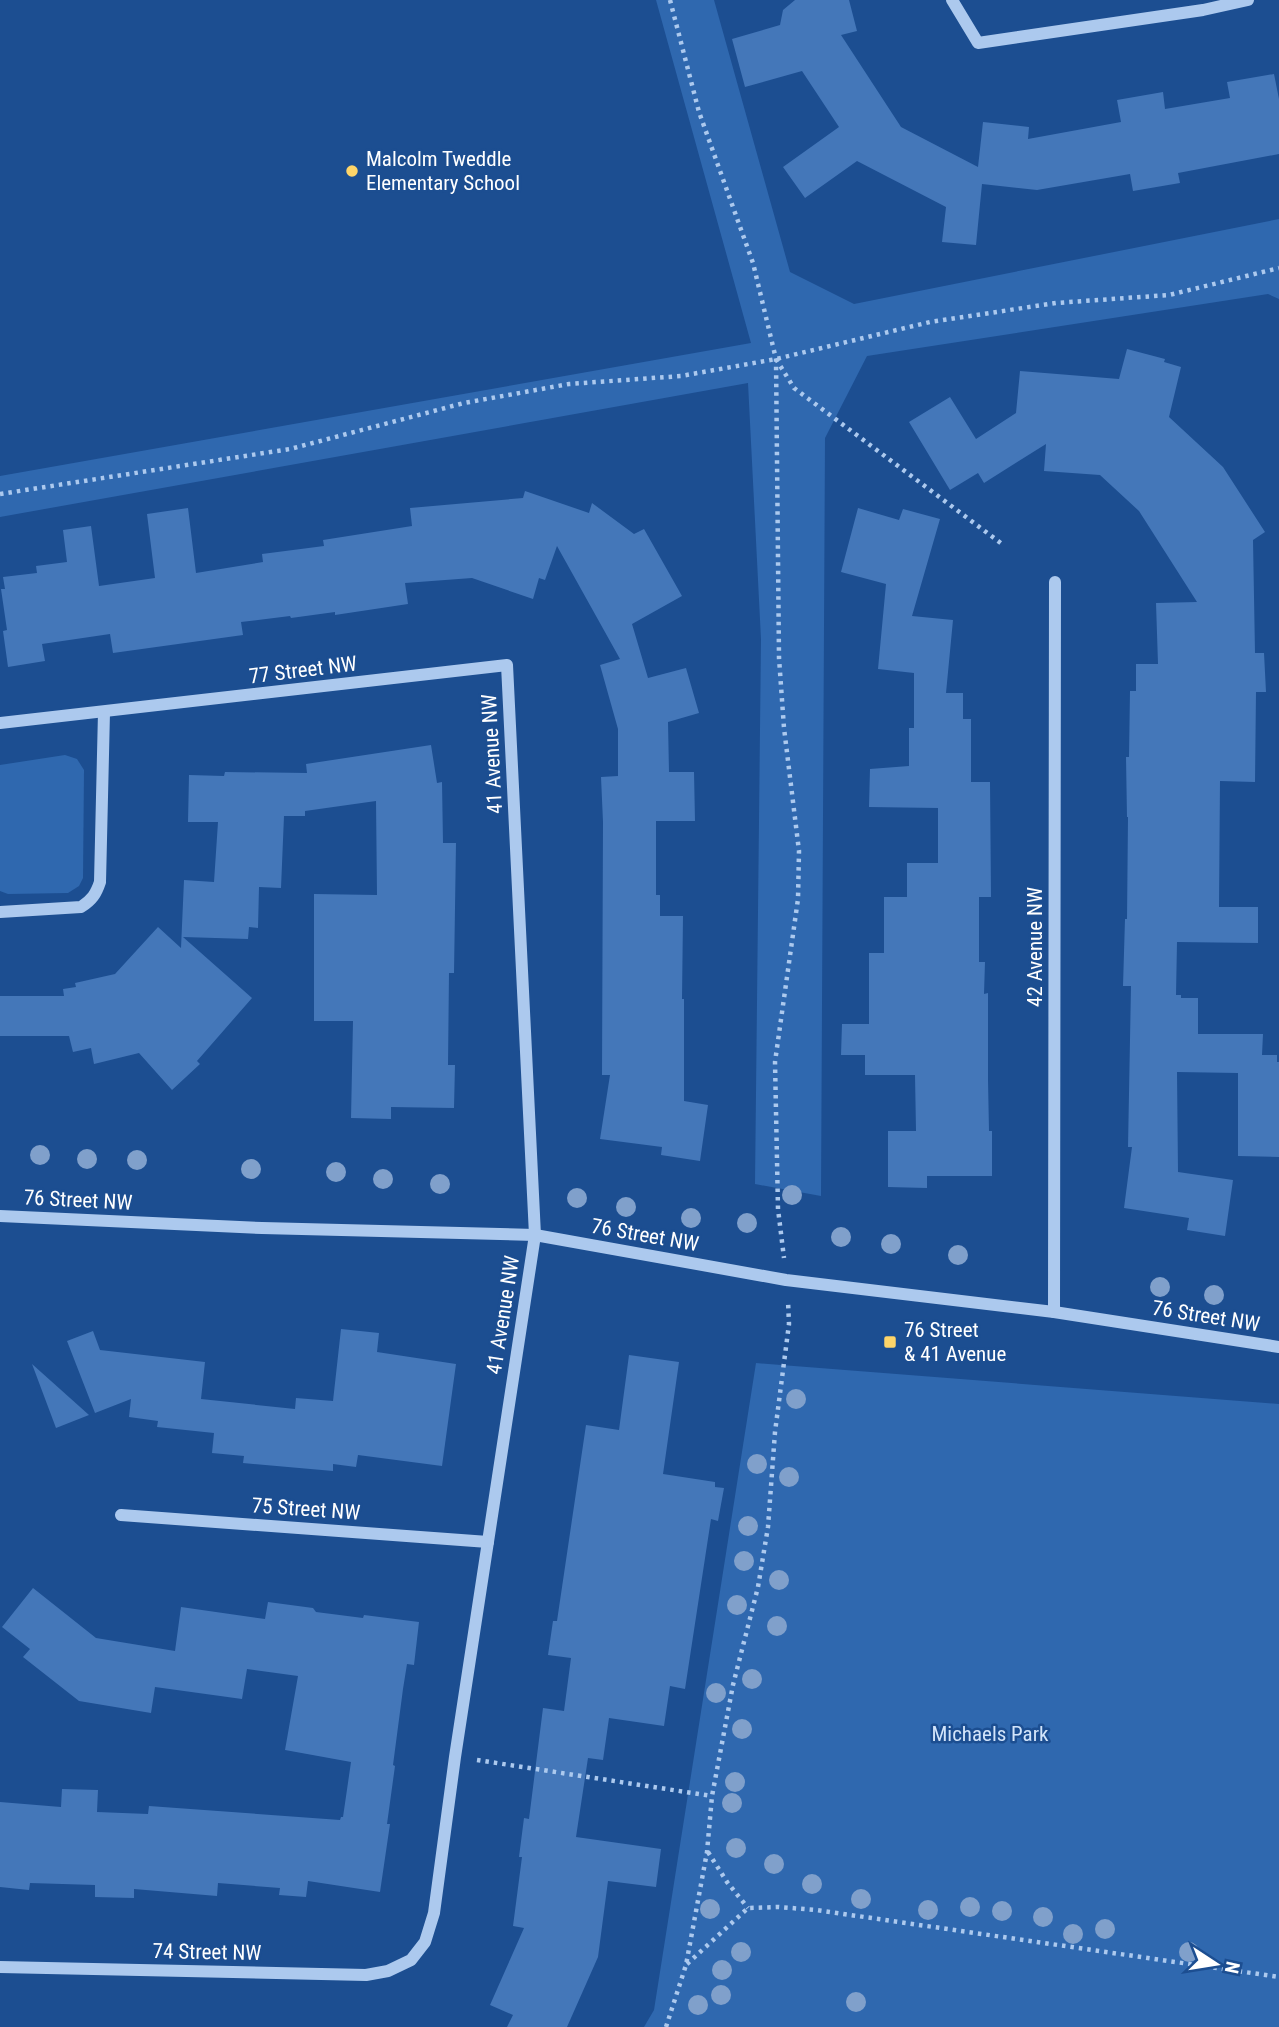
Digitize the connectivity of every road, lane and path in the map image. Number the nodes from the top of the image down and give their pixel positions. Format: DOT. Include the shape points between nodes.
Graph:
graph roads {
  1 [pos="670,0"];
  2 [pos="952,0"];
  3 [pos="1248,0"];
  4 [pos="1202,5"];
  5 [pos="1279,269"];
  6 [pos="776,359"];
  7 [pos="0,494"];
  8 [pos="1002,544"];
  9 [pos="1055,582"];
  10 [pos="507,666"];
  11 [pos="104,712"];
  12 [pos="0,723"];
  13 [pos="0,912"];
  14 [pos="0,1216"];
  15 [pos="535,1236"];
  16 [pos="786,1280"];
  17 [pos="1054,1312"];
  18 [pos="1279,1347"];
  19 [pos="121,1515"];
  20 [pos="488,1542"];
  21 [pos="455,1757"];
  22 [pos="712,1796"];
  23 [pos="707,1852"];
  24 [pos="748,1908"];
  25 [pos="411,1960"];
  26 [pos="686,1965"];
  27 [pos="0,1966"];
  28 [pos="1279,1976"];
  29 [pos="666,2027"];
  1 -- 6 [label="path" via="699,112 753,263"];
  2 -- 4 [label="street" via="978,43"];
  3 -- 4 [label="street"];
  5 -- 6 [label="path" via="1169,295 1056,303 930,323"];
  6 -- 7 [label="path" via="681,376 556,386 464,403 290,449"];
  6 -- 8 [label="path" via="794,388"];
  6 -- 16 [label="path" via="779,658 799,851 798,898 775,1062 778,1209"];
  9 -- 17 [label="street, 42 Avenue NW"];
  10 -- 11 [label="street, 77 Street NW"];
  10 -- 15 [label="street, 41 Avenue NW"];
  11 -- 12 [label="street, 77 Street NW"];
  11 -- 13 [label="street" via="100,882 96,892 81,907"];
  14 -- 15 [label="street, 76 Street NW"];
  15 -- 16 [label="street, 76 Street NW"];
  15 -- 20 [label="street, 41 Avenue NW"];
  16 -- 17 [label="street, 76 Street NW"];
  16 -- 22 [label="path" via="789,1324 768,1527"];
  17 -- 18 [label="street, 76 Street NW"];
  19 -- 20 [label="street, 75 Street NW"];
  20 -- 21 [label="street, 41 Avenue NW"];
  21 -- 22 [label="path"];
  21 -- 25 [label="street, 41 Avenue NW" via="434,1913 425,1942"];
  22 -- 23 [label="path"];
  23 -- 24 [label="path"];
  23 -- 26 [label="path"];
  24 -- 26 [label="path"];
  24 -- 28 [label="path" via="816,1910"];
  25 -- 27 [label="street, 74 Street NW" via="366,1975"];
  26 -- 29 [label="path"];
}
